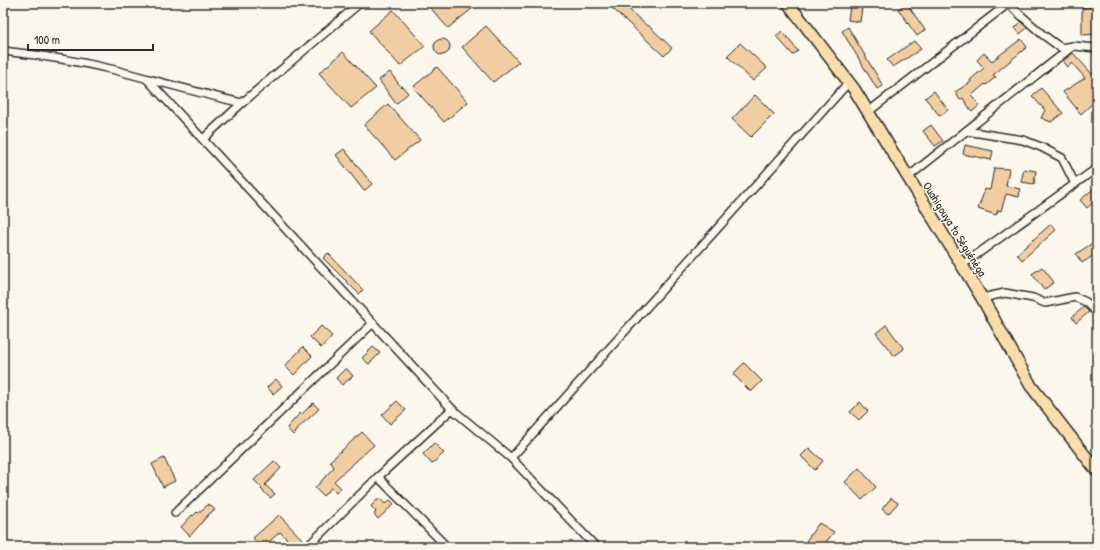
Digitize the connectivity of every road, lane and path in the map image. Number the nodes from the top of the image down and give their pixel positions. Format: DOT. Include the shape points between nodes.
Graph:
graph roads {
  1 [pos="360,3"];
  2 [pos="788,3"];
  3 [pos="1008,3"];
  4 [pos="1073,46"];
  5 [pos="1097,48"];
  6 [pos="3,51"];
  7 [pos="147,79"];
  8 [pos="849,82"];
  9 [pos="242,103"];
  10 [pos="868,112"];
  11 [pos="966,131"];
  12 [pos="203,138"];
  13 [pos="1097,168"];
  14 [pos="908,177"];
  15 [pos="1075,184"];
  16 [pos="962,265"];
  17 [pos="982,298"];
  18 [pos="1097,313"];
  19 [pos="373,323"];
  20 [pos="452,409"];
  21 [pos="510,458"];
  22 [pos="1097,471"];
  23 [pos="378,477"];
  24 [pos="175,513"];
  25 [pos="307,547"];
  26 [pos="447,547"];
  27 [pos="596,547"];
  1 -- 9 [label="street"];
  2 -- 8 [label="main road, Ouahigouya to Séguénéga"];
  3 -- 4 [label="street" via="1061,48"];
  3 -- 10 [label="street"];
  4 -- 5 [label="street"];
  4 -- 11 [label="street"];
  6 -- 7 [label="street" via="40,55"];
  7 -- 9 [label="street"];
  7 -- 12 [label="street"];
  8 -- 10 [label="main road, Ouahigouya to Séguénéga"];
  8 -- 21 [label="street"];
  9 -- 12 [label="street"];
  10 -- 14 [label="main road, Ouahigouya to Séguénéga"];
  11 -- 14 [label="street"];
  11 -- 15 [label="street" via="1022,140 1062,158"];
  12 -- 19 [label="street"];
  13 -- 15 [label="street"];
  14 -- 16 [label="main road, Ouahigouya to Séguénéga"];
  15 -- 16 [label="street"];
  16 -- 17 [label="main road, Ouahigouya to Séguénéga"];
  17 -- 18 [label="street" via="1005,293 1045,303 1075,297 1086,302"];
  17 -- 22 [label="main road, Ouahigouya to Séguénéga" via="1030,386"];
  19 -- 20 [label="street"];
  19 -- 24 [label="street"];
  20 -- 21 [label="street"];
  20 -- 23 [label="street"];
  21 -- 27 [label="street"];
  23 -- 25 [label="street"];
  23 -- 26 [label="street"];
}
